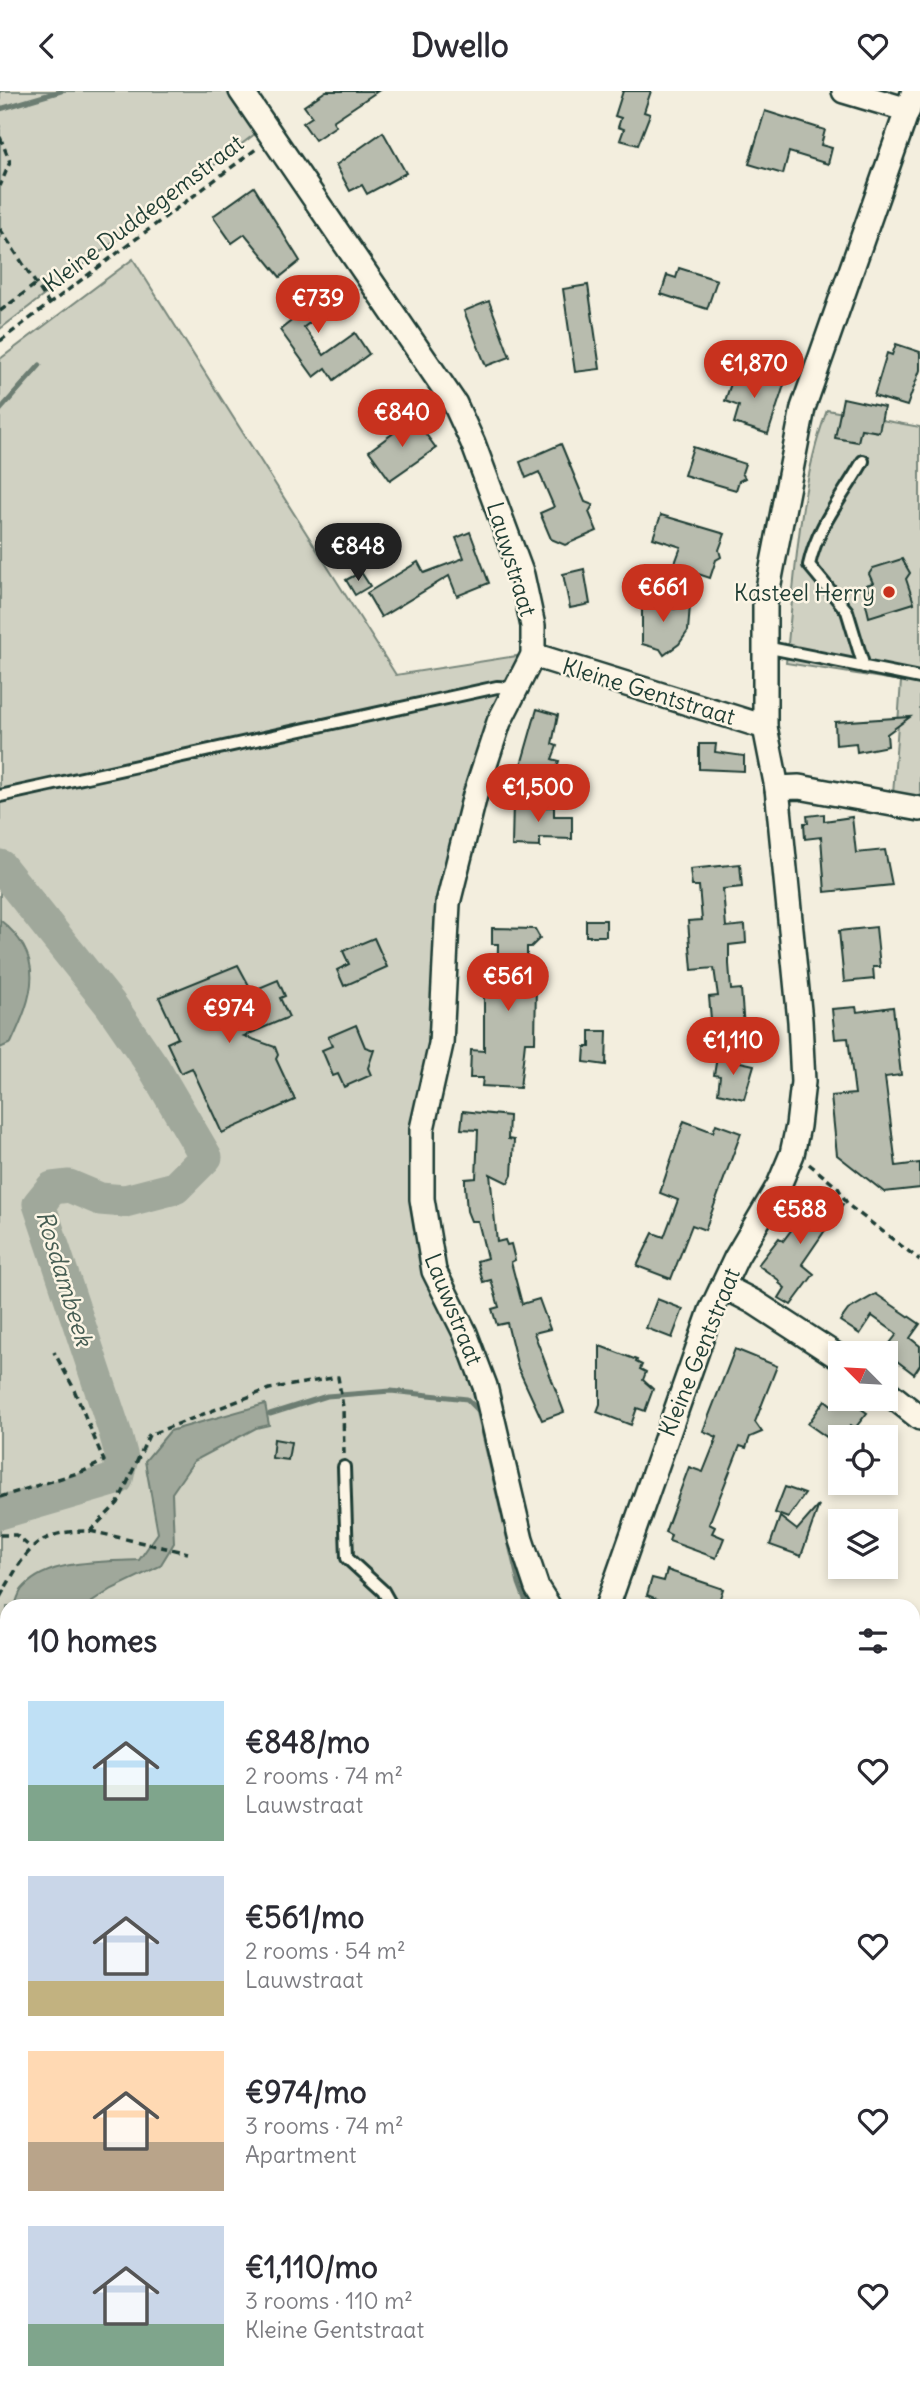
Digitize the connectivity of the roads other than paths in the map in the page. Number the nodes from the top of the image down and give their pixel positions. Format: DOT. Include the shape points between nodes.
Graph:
graph roads {
  1 [pos="844,91"];
  2 [pos="249,94"];
  3 [pos="911,101"];
  4 [pos="863,461"];
  5 [pos="765,647"];
  6 [pos="533,655"];
  7 [pos="864,667"];
  8 [pos="920,678"];
  9 [pos="515,688"];
  10 [pos="765,727"];
  11 [pos="777,788"];
  12 [pos="0,796"];
  13 [pos="920,809"];
  14 [pos="723,1286"];
  15 [pos="828,1350"];
  16 [pos="898,1401"];
  17 [pos="920,1418"];
  18 [pos="344,1467"];
  19 [pos="388,1599"];
  20 [pos="544,1599"];
  21 [pos="610,1599"];
  1 -- 3 [label="street"];
  2 -- 6 [label="street, Lauwstraat" via="454,404 522,575 533,626"];
  3 -- 5 [label="street, Kleine Gentstraat" via="803,408 765,604"];
  4 -- 7 [label="lane" via="830,510 814,542 809,565 847,611"];
  5 -- 7 [label="lane"];
  5 -- 10 [label="street, Kleine Gentstraat"];
  6 -- 9 [label="street, Lauwstraat"];
  6 -- 10 [label="street, Kleine Gentstraat"];
  7 -- 8 [label="lane"];
  9 -- 12 [label="lane" via="498,687"];
  9 -- 20 [label="street, Lauwstraat" via="475,795 448,904 441,1045 422,1129 420,1167 434,1271 485,1386 520,1539"];
  10 -- 11 [label="street, Kleine Gentstraat"];
  11 -- 13 [label="street" via="799,787"];
  11 -- 14 [label="street, Kleine Gentstraat" via="803,1082 792,1154"];
  14 -- 15 [label="street"];
  14 -- 21 [label="street, Kleine Gentstraat" via="685,1380"];
  16 -- 17 [label="street"];
  18 -- 19 [label="lane" via="347,1558"];
}
